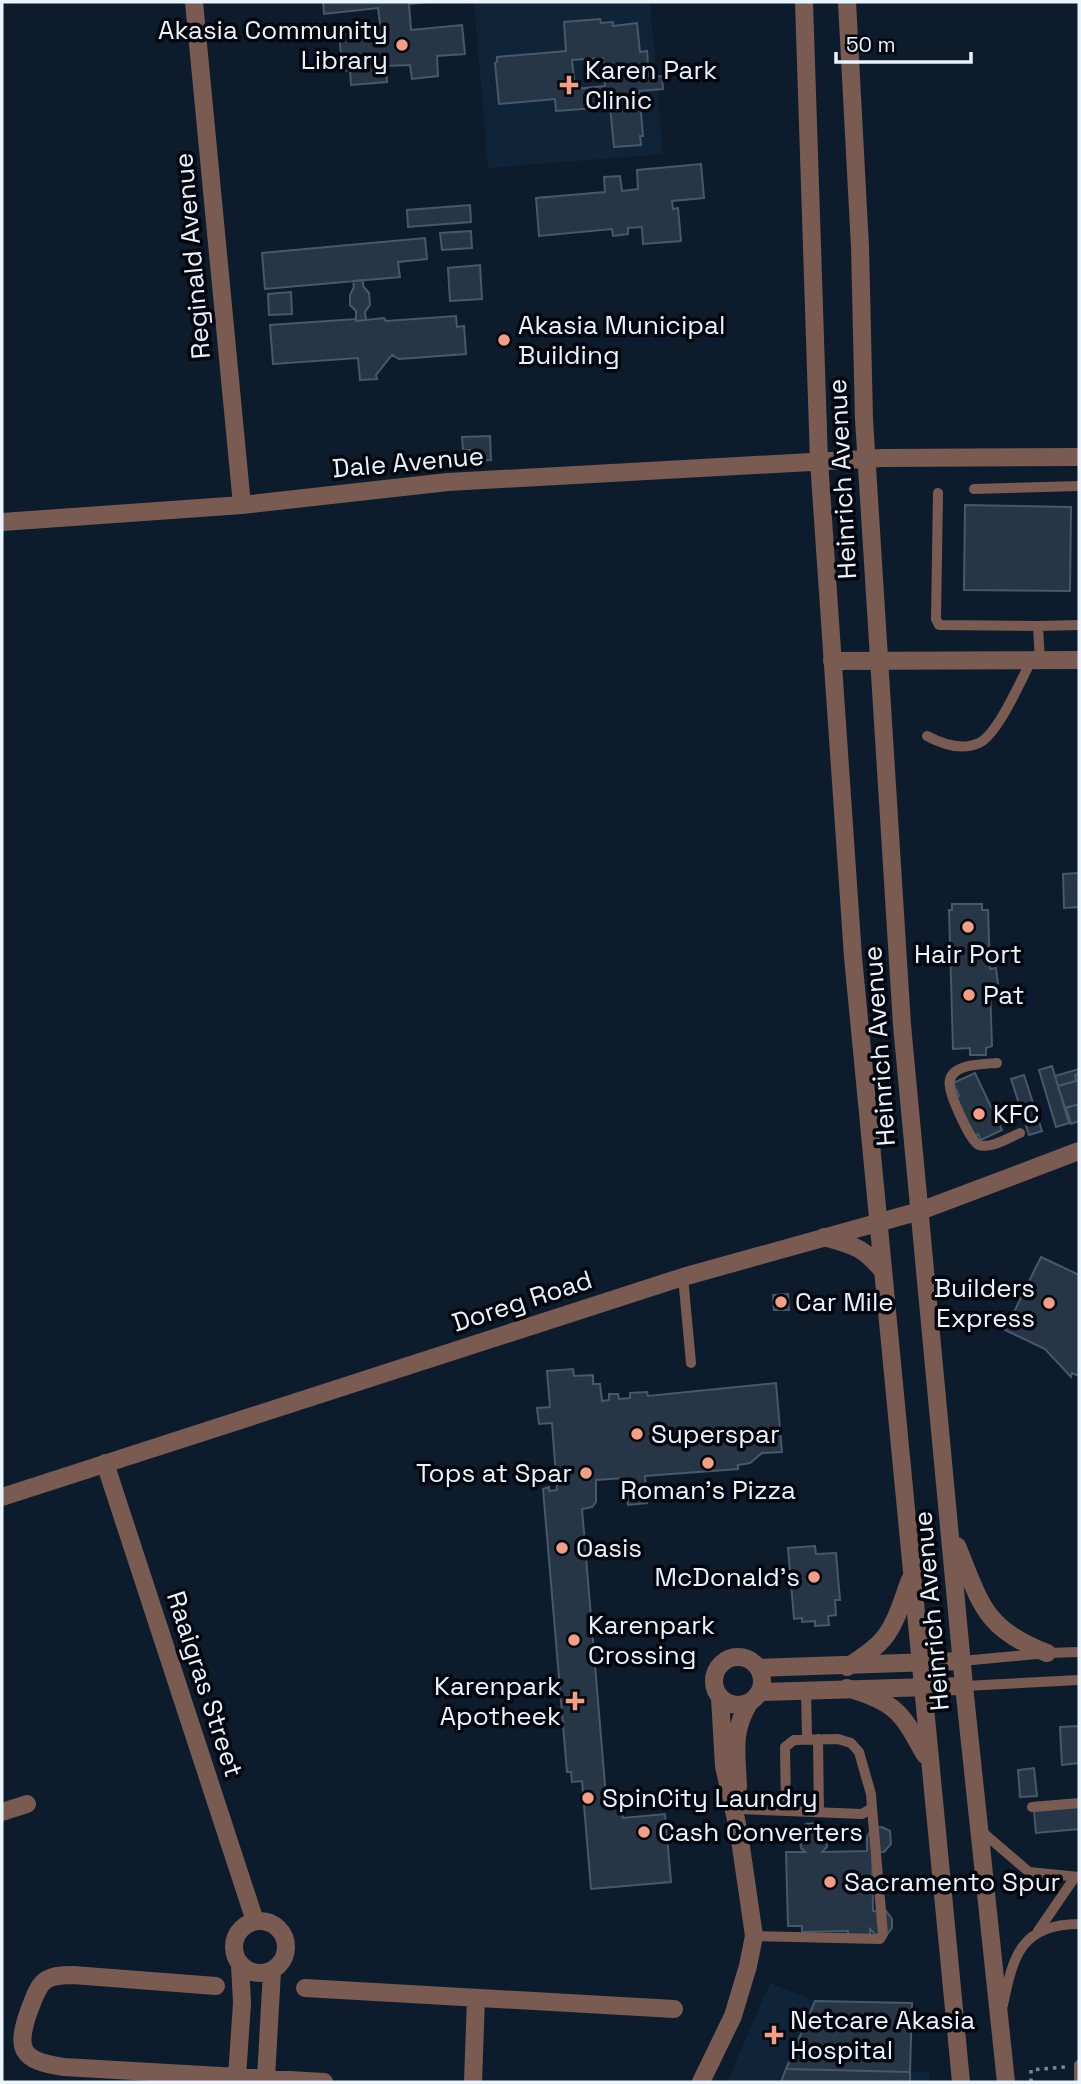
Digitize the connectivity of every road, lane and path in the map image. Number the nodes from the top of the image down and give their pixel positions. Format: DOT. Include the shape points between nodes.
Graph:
graph roads {
  1 [pos="194,2"];
  2 [pos="804,2"];
  3 [pos="847,2"];
  4 [pos="1079,457"];
  5 [pos="866,459"];
  6 [pos="819,461"];
  7 [pos="1079,486"];
  8 [pos="974,489"];
  9 [pos="937,493"];
  10 [pos="242,505"];
  11 [pos="2,522"];
  12 [pos="1079,625"];
  13 [pos="1038,626"];
  14 [pos="1079,660"];
  15 [pos="832,661"];
  16 [pos="1036,661"];
  17 [pos="879,662"];
  18 [pos="927,736"];
  19 [pos="997,1063"];
  20 [pos="1020,1133"];
  21 [pos="1079,1150"];
  22 [pos="1079,1158"];
  23 [pos="1059,1160"];
  24 [pos="920,1211"];
  25 [pos="878,1223"];
  26 [pos="824,1237"];
  27 [pos="883,1271"];
  28 [pos="683,1277"];
  29 [pos="691,1363"];
  30 [pos="105,1464"];
  31 [pos="2,1497"];
  32 [pos="949,1526"];
  33 [pos="912,1575"];
  34 [pos="1079,1652"];
  35 [pos="1047,1653"];
  36 [pos="962,1661"];
  37 [pos="920,1663"];
  38 [pos="847,1667"];
  39 [pos="758,1668"];
  40 [pos="1079,1680"];
  41 [pos="964,1686"];
  42 [pos="847,1688"];
  43 [pos="923,1688"];
  44 [pos="806,1690"];
  45 [pos="755,1697"];
  46 [pos="720,1698"];
  47 [pos="813,1739"];
  48 [pos="930,1765"];
  49 [pos="1079,1803"];
  50 [pos="27,1804"];
  51 [pos="1032,1807"];
  52 [pos="872,1808"];
  53 [pos="738,1809"];
  54 [pos="786,1811"];
  55 [pos="2,1812"];
  56 [pos="819,1812"];
  57 [pos="980,1830"];
  58 [pos="739,1833"];
  59 [pos="1077,1877"];
  60 [pos="254,1921"];
  61 [pos="1079,1924"];
  62 [pos="1038,1931"];
  63 [pos="754,1936"];
  64 [pos="240,1965"];
  65 [pos="272,1971"];
  66 [pos="216,1986"];
  67 [pos="304,1988"];
  68 [pos="476,1998"];
  69 [pos="674,2009"];
  70 [pos="1000,2019"];
  71 [pos="1079,2066"];
  72 [pos="1061,2067"];
  73 [pos="237,2077"];
  74 [pos="266,2078"];
  75 [pos="1079,2080"];
  76 [pos="324,2082"];
  77 [pos="473,2082"];
  78 [pos="701,2082"];
  79 [pos="961,2082"];
  80 [pos="1006,2082"];
  81 [pos="1031,2082"];
  1 -- 10 [label="street, Reginald Avenue"];
  2 -- 6 [label="street, Heinrich Avenue"];
  3 -- 5 [label="street, Heinrich Avenue"];
  4 -- 5 [label="street, Dale Avenue"];
  5 -- 6 [label="street, Dale Avenue"];
  5 -- 17 [label="street, Heinrich Avenue"];
  6 -- 10 [label="street, Dale Avenue" via="448,482"];
  6 -- 15 [label="street, Heinrich Avenue"];
  7 -- 8 [label="lane"];
  9 -- 13 [label="lane" via="939,625"];
  10 -- 11 [label="street, Dale Avenue"];
  12 -- 13 [label="lane"];
  13 -- 16 [label="lane"];
  14 -- 16 [label="street"];
  15 -- 17 [label="street"];
  15 -- 25 [label="street, Heinrich Avenue"];
  16 -- 17 [label="street"];
  16 -- 18 [label="lane" via="989,734 978,743 943,744"];
  17 -- 24 [label="street, Heinrich Avenue" via="902,1025"];
  19 -- 20 [label="lane" via="955,1072 949,1080 950,1090 973,1141 981,1146"];
  21 -- 23 [label="street, Doreg Road"];
  22 -- 23 [label="street, Doreg Road"];
  23 -- 24 [label="street, Doreg Road"];
  24 -- 25 [label="street, Doreg Road"];
  24 -- 32 [label="street, Heinrich Avenue"];
  25 -- 26 [label="street, Doreg Road"];
  25 -- 27 [label="street, Heinrich Avenue"];
  26 -- 27 [label="street" via="867,1252"];
  26 -- 28 [label="street, Doreg Road"];
  27 -- 33 [label="street, Heinrich Avenue"];
  28 -- 29 [label="lane"];
  28 -- 30 [label="street, Doreg Road"];
  30 -- 31 [label="street, Doreg Road"];
  30 -- 60 [label="street, Raaigras Street"];
  32 -- 35 [label="street" via="988,1615 1012,1637"];
  32 -- 36 [label="street, Heinrich Avenue"];
  33 -- 37 [label="street, Heinrich Avenue"];
  33 -- 38 [label="street" via="885,1640"];
  34 -- 35 [label="lane"];
  35 -- 36 [label="lane"];
  36 -- 37 [label="street"];
  36 -- 41 [label="street, Heinrich Avenue"];
  37 -- 38 [label="street"];
  37 -- 43 [label="street, Heinrich Avenue"];
  38 -- 39 [label="street"];
  39 -- 45 [label="street" via="762,1676"];
  39 -- 46 [label="street" via="746,1658 722,1662 714,1676"];
  40 -- 41 [label="lane"];
  41 -- 43 [label="street"];
  41 -- 57 [label="street, Heinrich Avenue"];
  42 -- 43 [label="street"];
  42 -- 44 [label="street"];
  42 -- 48 [label="street" via="894,1707 907,1721"];
  43 -- 48 [label="street, Heinrich Avenue"];
  44 -- 45 [label="street"];
  44 -- 47 [label="lane"];
  45 -- 46 [label="street" via="734,1705"];
  45 -- 53 [label="street" via="736,1731"];
  46 -- 58 [label="street" via="724,1766"];
  47 -- 52 [label="lane" via="838,1739 859,1752"];
  47 -- 54 [label="lane" via="794,1740 785,1747"];
  47 -- 56 [label="lane"];
  48 -- 79 [label="street, Heinrich Avenue"];
  49 -- 51 [label="lane"];
  50 -- 55 [label="street"];
  52 -- 56 [label="lane" via="862,1814"];
  52 -- 63 [label="lane" via="883,1937"];
  53 -- 54 [label="lane"];
  53 -- 58 [label="street"];
  54 -- 56 [label="lane"];
  57 -- 59 [label="lane" via="1029,1872"];
  57 -- 70 [label="street, Heinrich Avenue"];
  58 -- 63 [label="street"];
  59 -- 62 [label="lane"];
  60 -- 64 [label="street" via="241,1929 234,1943"];
  60 -- 65 [label="street" via="273,1924 285,1939 285,1957"];
  61 -- 62 [label="lane"];
  62 -- 70 [label="lane" via="1016,1958"];
  63 -- 78 [label="street" via="733,2016"];
  64 -- 65 [label="street" via="255,1973"];
  64 -- 73 [label="street"];
  65 -- 74 [label="street"];
  66 -- 73 [label="street" via="53,1977 39,1986 22,2030 24,2051 43,2064"];
  67 -- 68 [label="street"];
  68 -- 69 [label="street"];
  68 -- 77 [label="street"];
  70 -- 80 [label="street, Heinrich Avenue"];
  71 -- 75 [label="lane"];
  72 -- 81 [label="path" via="1031,2070"];
  73 -- 74 [label="street"];
  74 -- 76 [label="street"];
}
